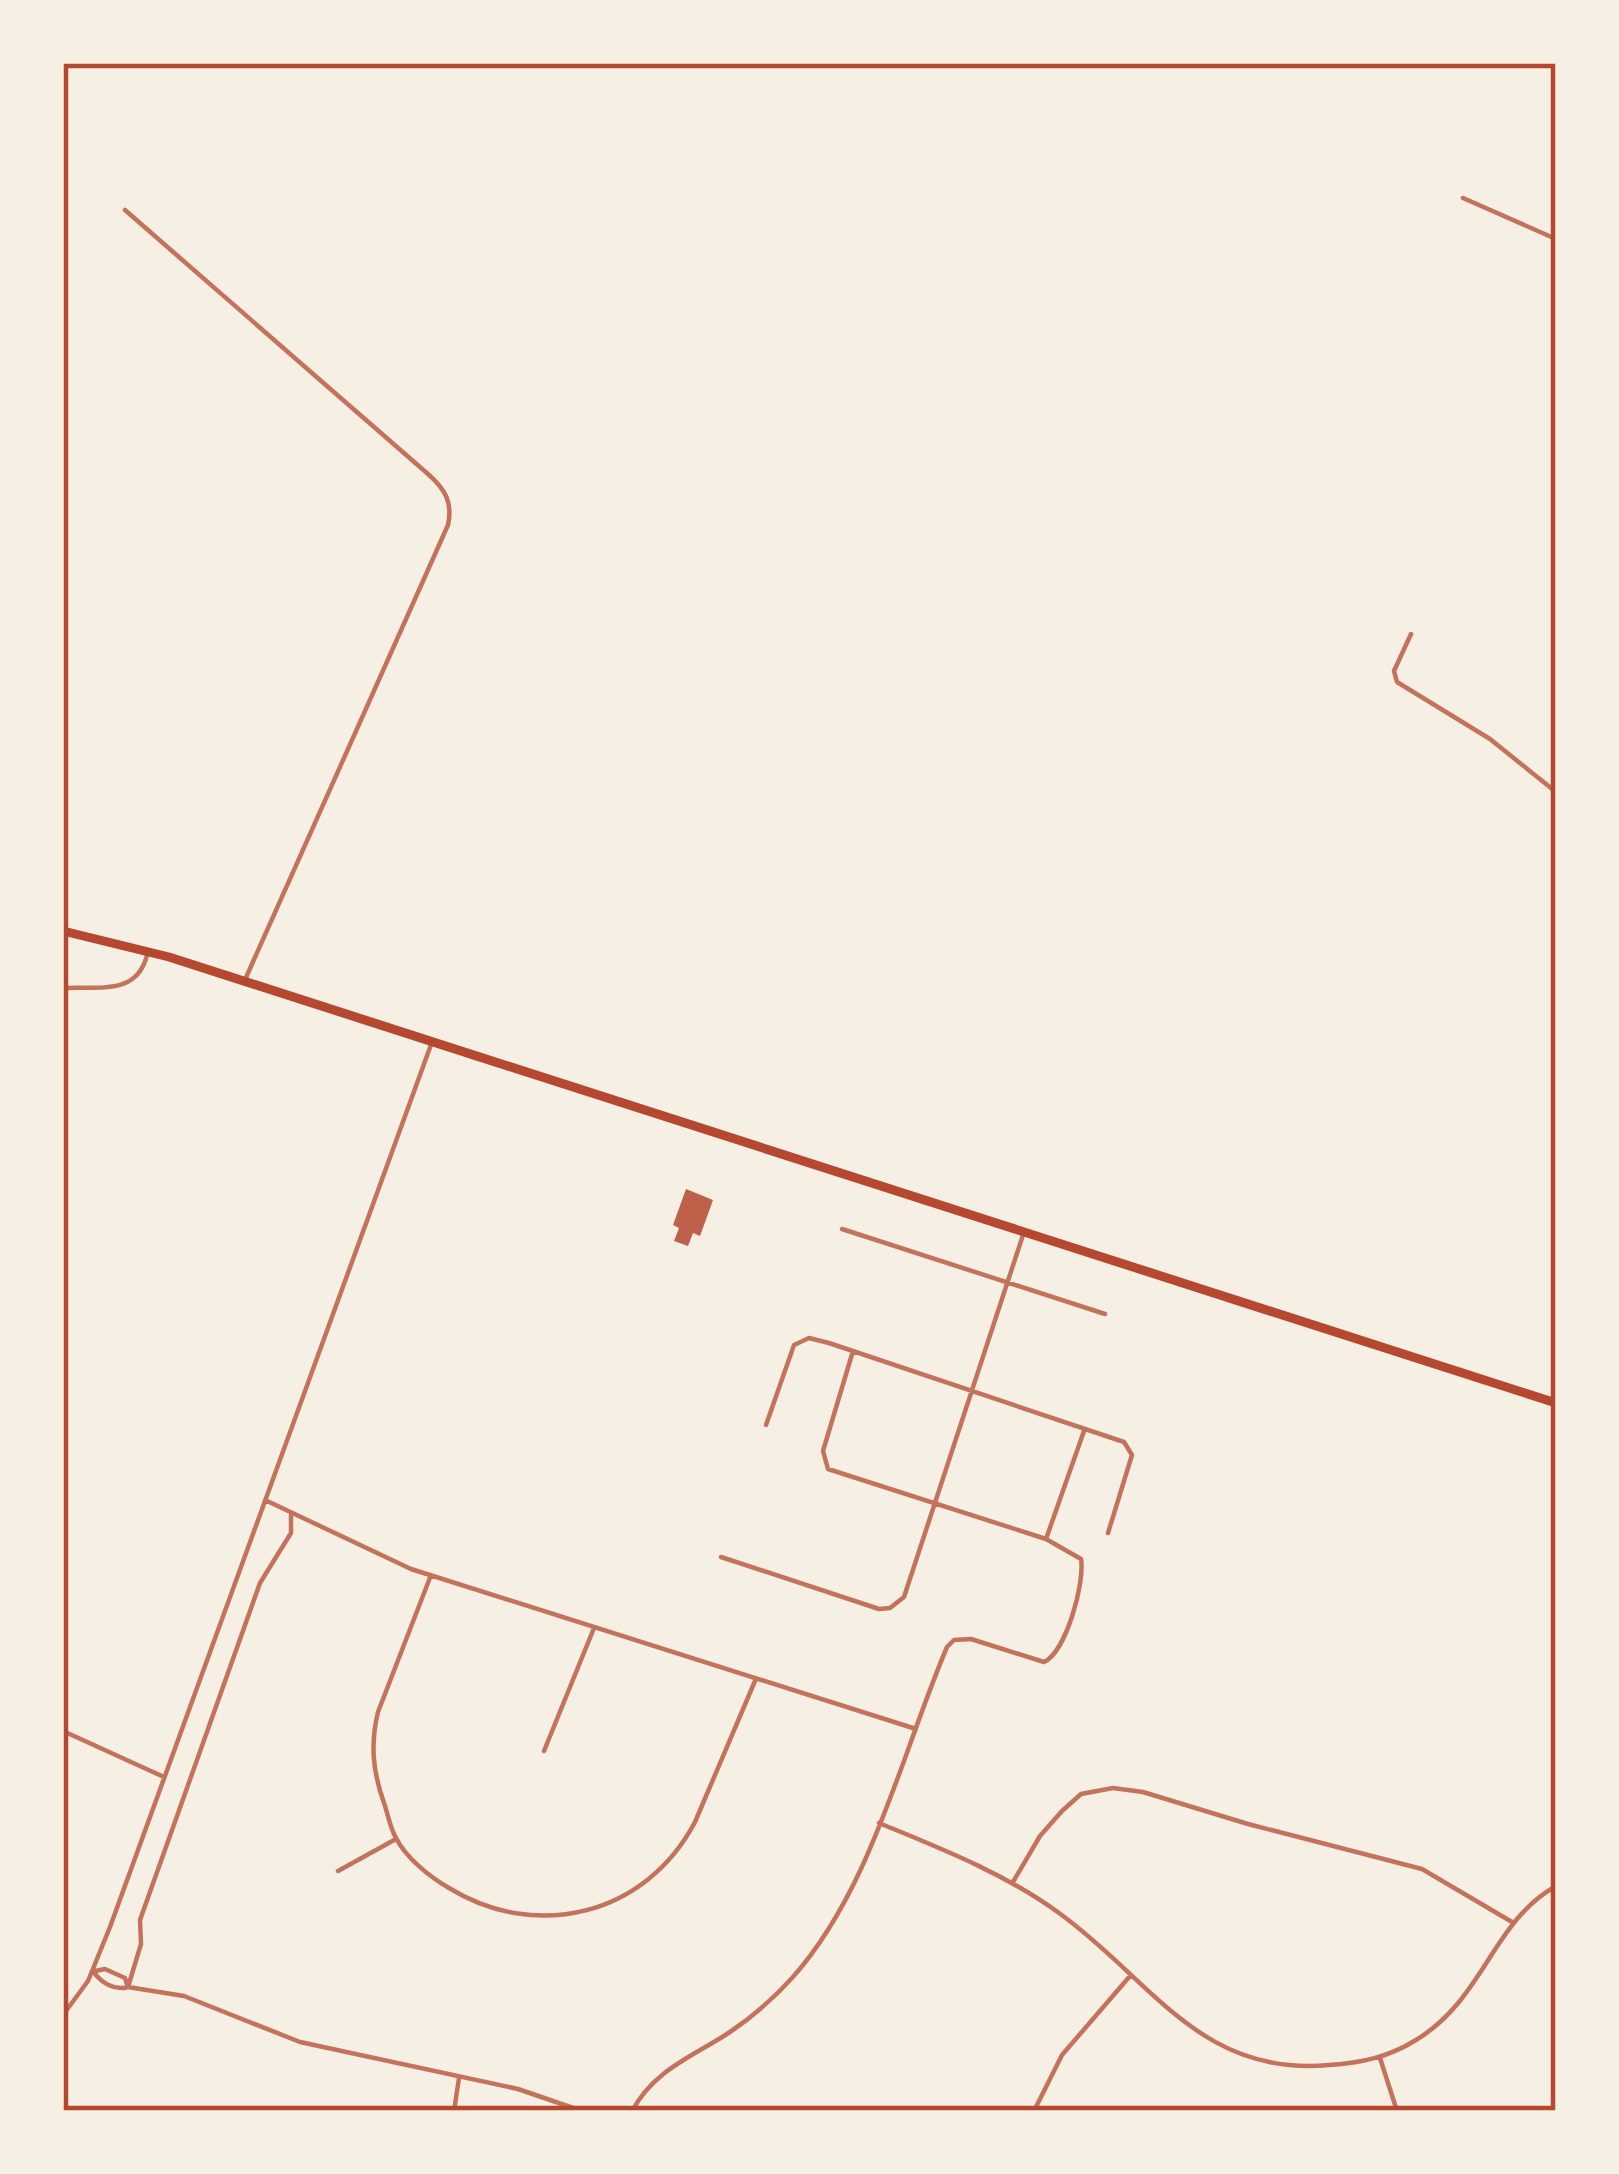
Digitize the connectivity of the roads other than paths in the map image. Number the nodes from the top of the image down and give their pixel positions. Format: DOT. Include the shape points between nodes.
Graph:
graph roads {
  1 [pos="1462,198"];
  2 [pos="125,210"];
  3 [pos="1556,239"];
  4 [pos="1411,634"];
  5 [pos="1556,792"];
  6 [pos="63,931"];
  7 [pos="148,951"];
  8 [pos="244,982"];
  9 [pos="63,988"];
  10 [pos="432,1042"];
  11 [pos="842,1229"];
  12 [pos="1024,1232"];
  13 [pos="1007,1282"];
  14 [pos="1105,1314"];
  15 [pos="853,1351"];
  16 [pos="972,1390"];
  17 [pos="1556,1402"];
  18 [pos="766,1425"];
  19 [pos="1085,1429"];
  20 [pos="265,1500"];
  21 [pos="934,1506"];
  22 [pos="291,1515"];
  23 [pos="1108,1533"];
  24 [pos="1046,1539"];
  25 [pos="721,1557"];
  26 [pos="430,1575"];
  27 [pos="594,1628"];
  28 [pos="755,1681"];
  29 [pos="913,1728"];
  30 [pos="63,1731"];
  31 [pos="544,1751"];
  32 [pos="164,1778"];
  33 [pos="879,1823"];
  34 [pos="396,1839"];
  35 [pos="338,1871"];
  36 [pos="1013,1882"];
  37 [pos="1556,1886"];
  38 [pos="1512,1922"];
  39 [pos="93,1971"];
  40 [pos="1130,1976"];
  41 [pos="128,1987"];
  42 [pos="63,2015"];
  43 [pos="1380,2058"];
  44 [pos="459,2078"];
  45 [pos="454,2111"];
  46 [pos="582,2111"];
  47 [pos="632,2111"];
  48 [pos="1034,2111"];
  49 [pos="1397,2111"];
  1 -- 3 [label="street"];
  2 -- 8 [label="street" via="428,474 450,503 448,525"];
  4 -- 5 [label="street" via="1394,670 1397,682 1490,739"];
  6 -- 7 [label="main road"];
  7 -- 8 [label="main road"];
  7 -- 9 [label="street" via="141,975 128,984"];
  8 -- 10 [label="main road"];
  10 -- 12 [label="main road"];
  10 -- 20 [label="street"];
  11 -- 13 [label="street"];
  12 -- 13 [label="street"];
  12 -- 17 [label="main road"];
  13 -- 14 [label="street"];
  13 -- 16 [label="street"];
  15 -- 16 [label="street"];
  15 -- 18 [label="street" via="809,1338 794,1345"];
  15 -- 21 [label="street" via="823,1460 842,1475"];
  16 -- 19 [label="street"];
  16 -- 21 [label="street"];
  19 -- 23 [label="street" via="1124,1442 1132,1456"];
  19 -- 24 [label="street"];
  20 -- 22 [label="street"];
  20 -- 32 [label="street"];
  21 -- 24 [label="street"];
  21 -- 25 [label="street" via="904,1597 890,1608"];
  22 -- 26 [label="street"];
  22 -- 41 [label="street" via="291,1533 260,1583 140,1920"];
  24 -- 29 [label="street" via="1082,1559 1060,1650 1044,1662 954,1640"];
  26 -- 27 [label="street"];
  26 -- 34 [label="street" via="373,1734 375,1776"];
  27 -- 28 [label="street"];
  27 -- 31 [label="street"];
  28 -- 29 [label="street"];
  28 -- 34 [label="street" via="684,1842 623,1898 557,1917 494,1910 439,1882"];
  29 -- 33 [label="street"];
  30 -- 32 [label="street"];
  32 -- 39 [label="street"];
  33 -- 36 [label="street"];
  33 -- 47 [label="street" via="844,1904 790,1980 731,2031 666,2068"];
  34 -- 35 [label="street"];
  36 -- 38 [label="street" via="1040,1836 1081,1793 1113,1788 1421,1869"];
  36 -- 40 [label="street"];
  37 -- 38 [label="street"];
  38 -- 43 [label="street" via="1449,2014"];
  39 -- 41 [label="street" via="125,1978"];
  39 -- 42 [label="street"];
  40 -- 43 [label="street" via="1204,2038 1251,2060 1294,2067"];
  40 -- 48 [label="street" via="1062,2055"];
  41 -- 44 [label="street" via="184,1996 300,2042"];
  43 -- 49 [label="street"];
  44 -- 45 [label="street"];
  44 -- 46 [label="street"];
}
